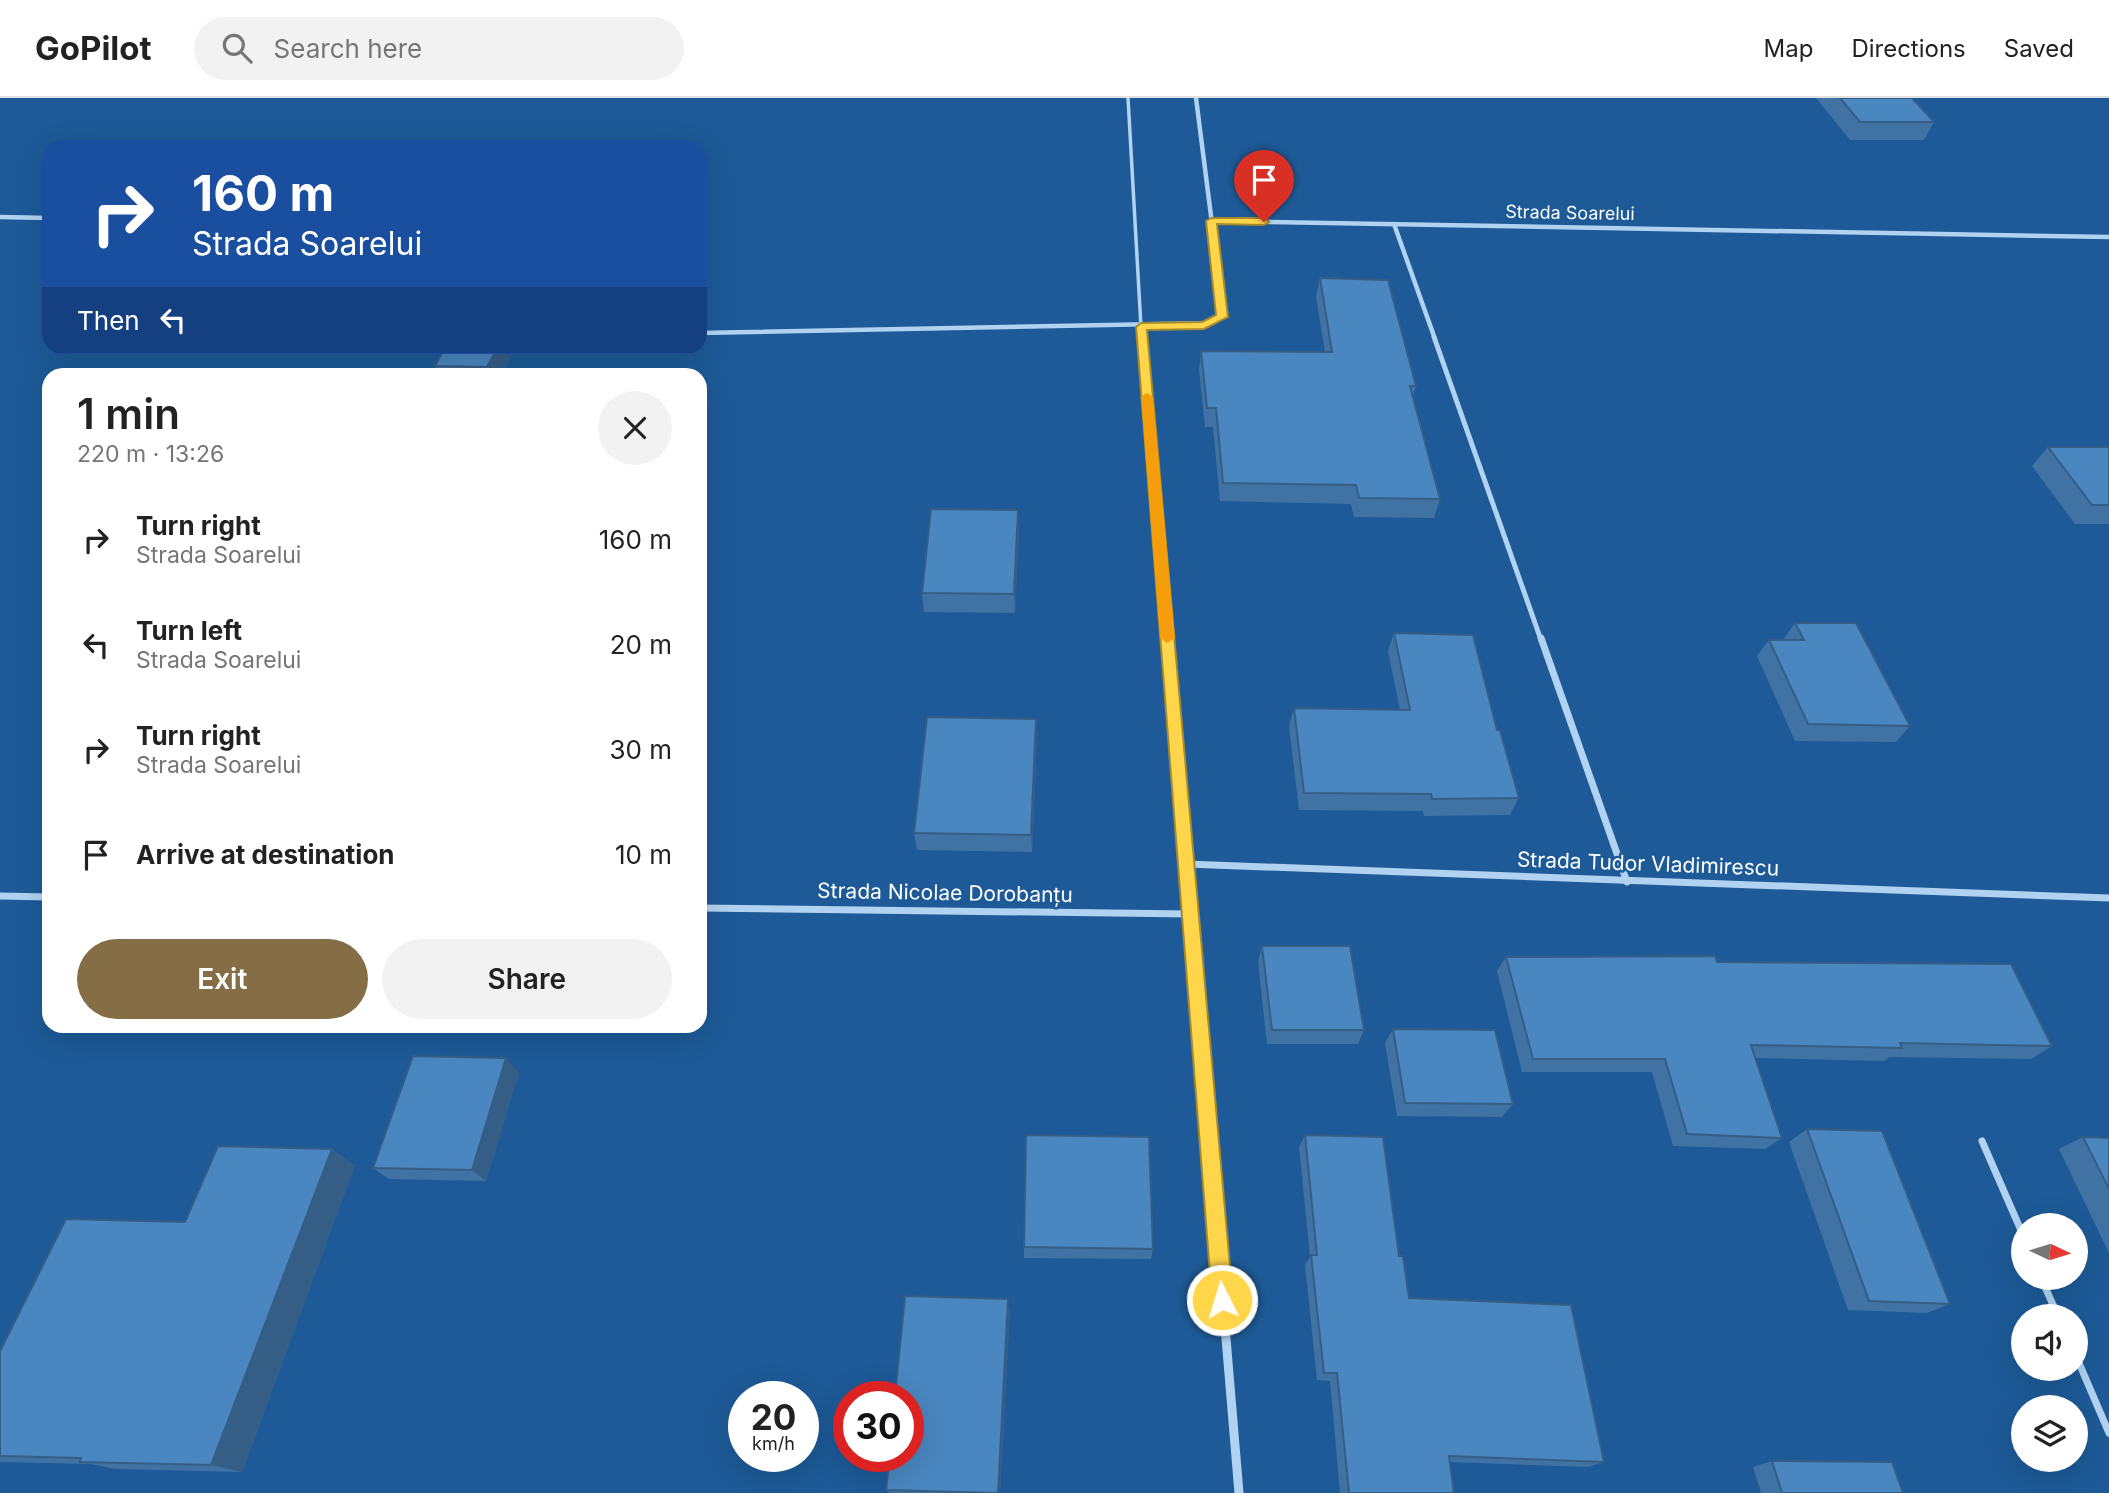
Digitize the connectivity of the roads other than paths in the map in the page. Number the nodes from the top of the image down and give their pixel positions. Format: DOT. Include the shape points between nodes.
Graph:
graph roads {
  1 [pos="1128,98"];
  2 [pos="1196,98"];
  3 [pos="0,217"];
  4 [pos="42,218"];
  5 [pos="1211,221"];
  6 [pos="1394,223"];
  7 [pos="2109,237"];
  8 [pos="1141,327"];
  9 [pos="707,332"];
  10 [pos="1186,864"];
  11 [pos="1628,882"];
  12 [pos="0,896"];
  13 [pos="42,897"];
  14 [pos="2109,898"];
  15 [pos="707,908"];
  16 [pos="1190,914"];
  17 [pos="1982,1141"];
  18 [pos="2013,1213"];
  19 [pos="2087,1381"];
  20 [pos="2109,1433"];
  21 [pos="1239,1493"];
  1 -- 8 [label="lane"];
  2 -- 5 [label="street"];
  3 -- 4 [label="street"];
  5 -- 6 [label="street, Strada Soarelui"];
  5 -- 8 [label="street" via="1222,317 1204,326"];
  6 -- 7 [label="street, Strada Soarelui"];
  6 -- 11 [label="street"];
  8 -- 9 [label="street"];
  8 -- 10 [label="street"];
  10 -- 11 [label="street, Strada Tudor Vladimirescu"];
  10 -- 16 [label="street"];
  11 -- 14 [label="street, Strada Tudor Vladimirescu"];
  12 -- 13 [label="street"];
  15 -- 16 [label="street, Strada Nicolae Dorobanțu"];
  16 -- 21 [label="street"];
  17 -- 18 [label="lane"];
  19 -- 20 [label="lane"];
}
